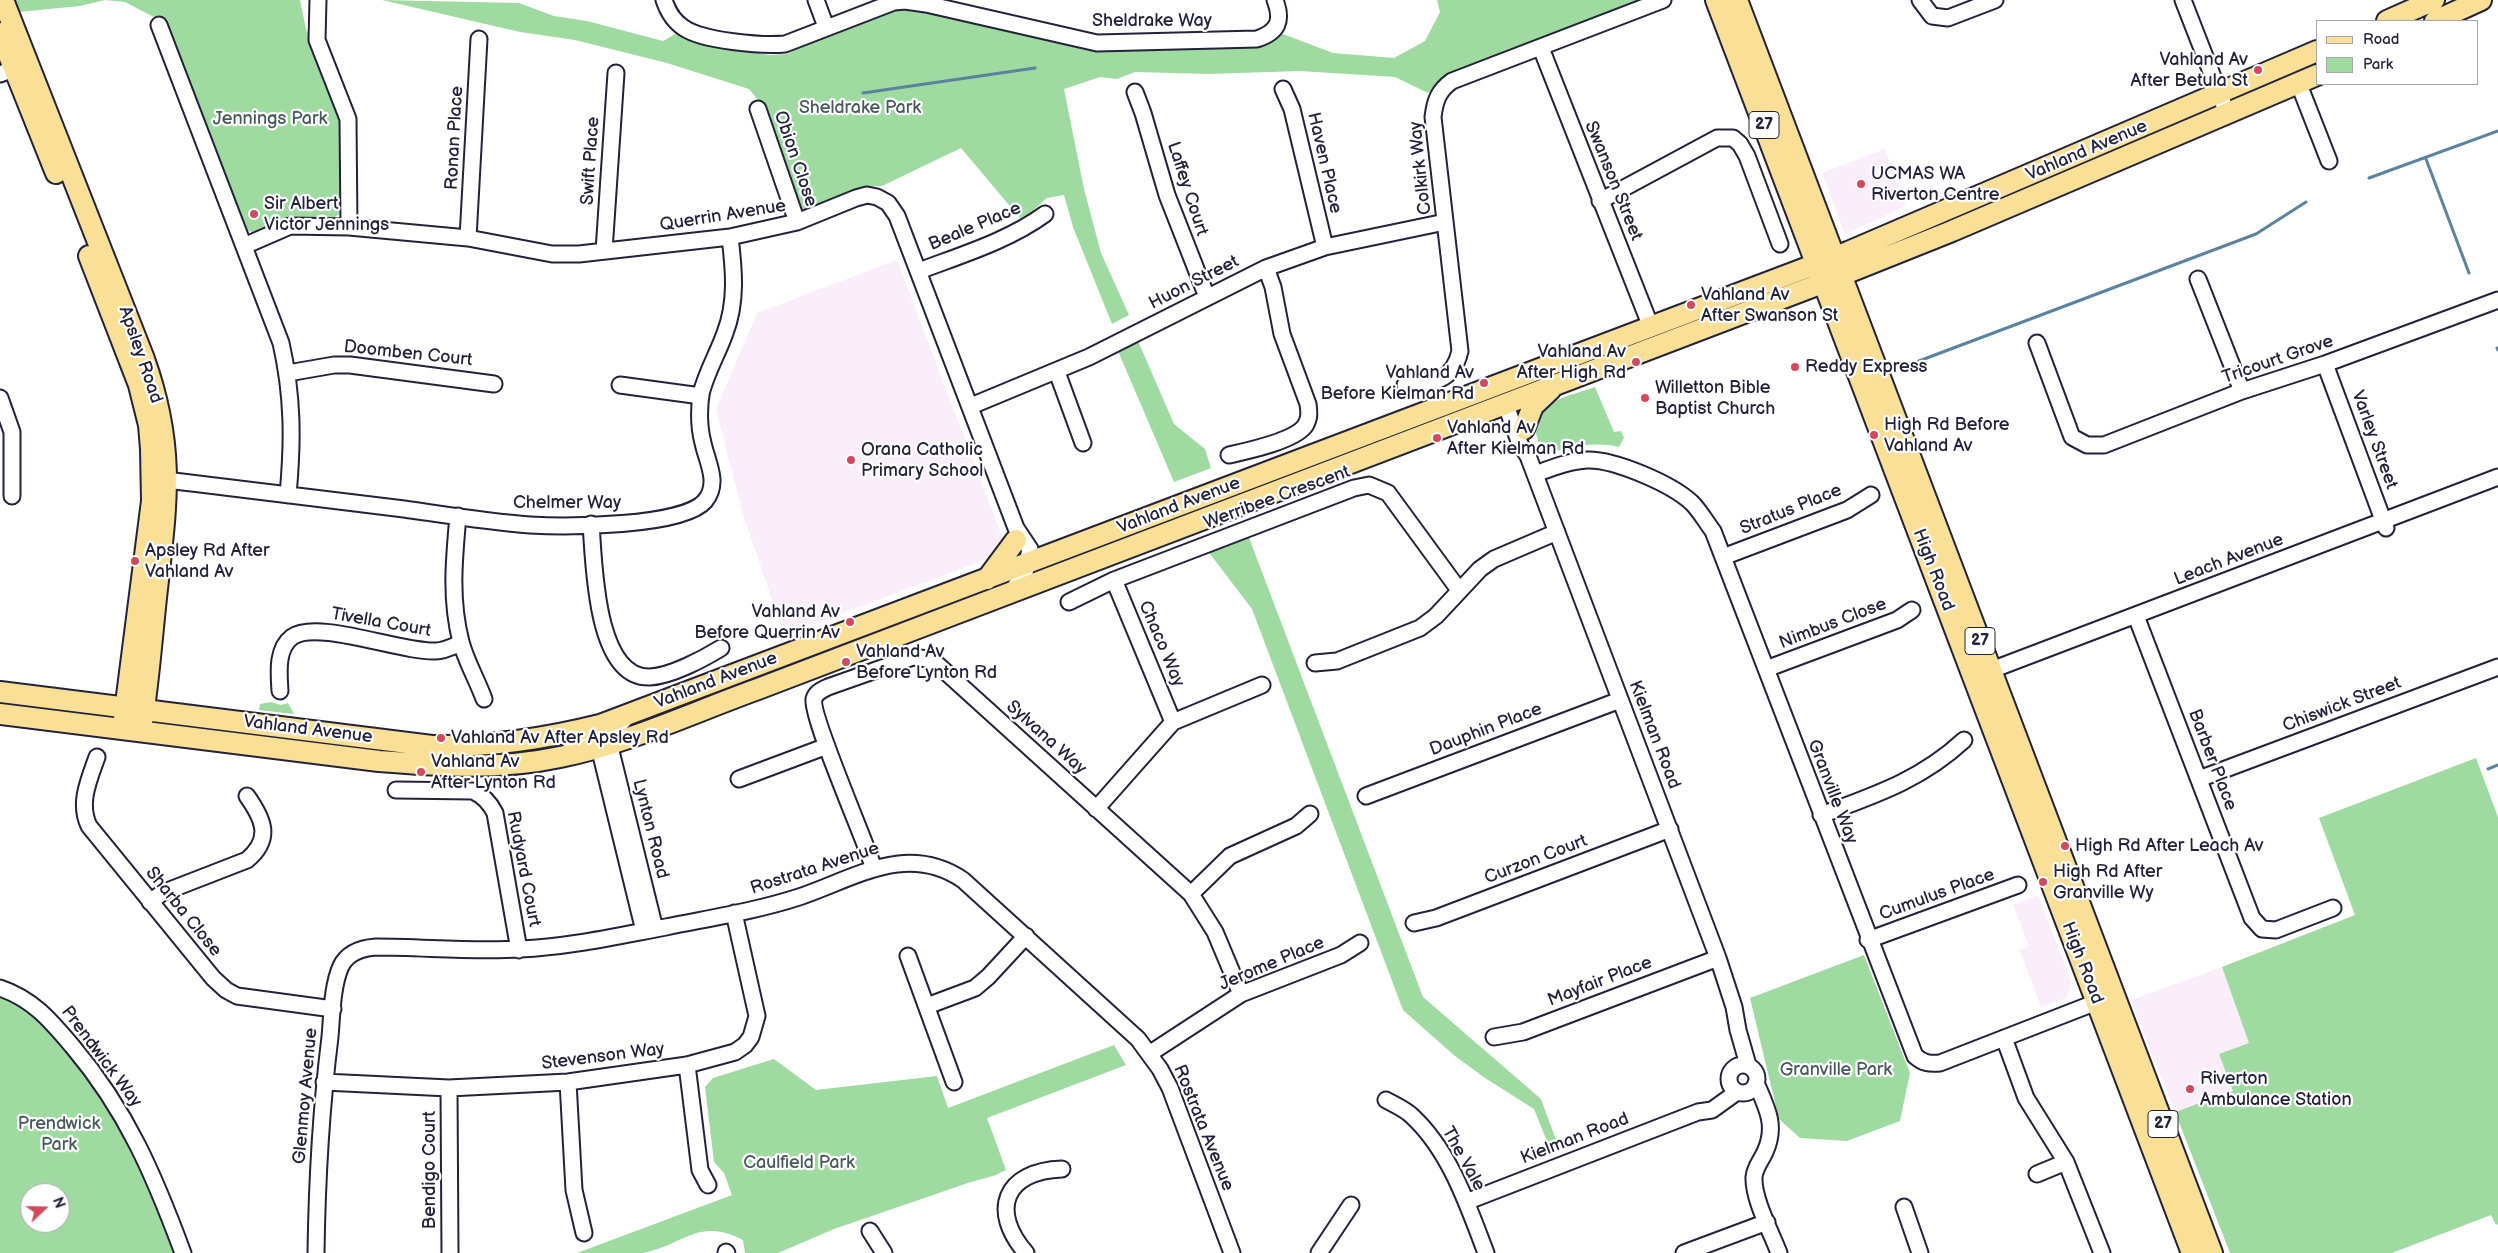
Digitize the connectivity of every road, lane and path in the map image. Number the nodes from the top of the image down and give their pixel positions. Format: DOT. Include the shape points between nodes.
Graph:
graph roads {
  1 [pos="3,0"];
  2 [pos="318,0"];
  3 [pos="664,0"];
  4 [pos="816,0"];
  5 [pos="1275,0"];
  6 [pos="1663,0"];
  7 [pos="1716,0"];
  8 [pos="1737,0"];
  9 [pos="1920,0"];
  10 [pos="1995,0"];
  11 [pos="2183,0"];
  12 [pos="2434,0"];
  13 [pos="2482,0"];
  14 [pos="914,1"];
  15 [pos="2389,20"];
  16 [pos="2437,20"];
  17 [pos="159,25"];
  18 [pos="826,27"];
  19 [pos="0,33"];
  20 [pos="479,39"];
  21 [pos="1541,48"];
  22 [pos="2316,52"];
  23 [pos="14,69"];
  24 [pos="616,73"];
  25 [pos="2308,79"];
  26 [pos="1283,89"];
  27 [pos="1135,92"];
  28 [pos="2223,104"];
  29 [pos="758,109"];
  30 [pos="2329,161"];
  31 [pos="1600,201"];
  32 [pos="1045,214"];
  33 [pos="797,222"];
  34 [pos="1445,222"];
  35 [pos="349,228"];
  36 [pos="730,237"];
  37 [pos="468,238"];
  38 [pos="1780,244"];
  39 [pos="244,246"];
  40 [pos="1325,247"];
  41 [pos="604,251"];
  42 [pos="1266,268"];
  43 [pos="1830,270"];
  44 [pos="918,271"];
  45 [pos="2198,280"];
  46 [pos="1208,297"];
  47 [pos="2498,300"];
  48 [pos="1651,327"];
  49 [pos="2037,343"];
  50 [pos="2325,364"];
  51 [pos="1057,372"];
  52 [pos="1530,372"];
  53 [pos="288,373"];
  54 [pos="494,384"];
  55 [pos="1405,385"];
  56 [pos="1556,385"];
  57 [pos="620,386"];
  58 [pos="2242,391"];
  59 [pos="701,396"];
  60 [pos="0,398"];
  61 [pos="1456,401"];
  62 [pos="970,406"];
  63 [pos="1507,407"];
  64 [pos="1524,429"];
  65 [pos="1083,444"];
  66 [pos="1229,455"];
  67 [pos="1528,456"];
  68 [pos="1535,474"];
  69 [pos="2498,477"];
  70 [pos="160,481"];
  71 [pos="2498,488"];
  72 [pos="288,495"];
  73 [pos="1871,495"];
  74 [pos="12,496"];
  75 [pos="458,516"];
  76 [pos="592,524"];
  77 [pos="2385,525"];
  78 [pos="1557,532"];
  79 [pos="1016,534"];
  80 [pos="1723,557"];
  81 [pos="1028,563"];
  82 [pos="1062,572"];
  83 [pos="987,578"];
  84 [pos="1114,580"];
  85 [pos="1459,590"];
  86 [pos="1012,591"];
  87 [pos="1069,602"];
  88 [pos="1912,610"];
  89 [pos="2138,620"];
  90 [pos="461,643"];
  91 [pos="721,648"];
  92 [pos="1315,663"];
  93 [pos="2498,666"];
  94 [pos="1766,669"];
  95 [pos="1984,678"];
  96 [pos="1262,685"];
  97 [pos="280,691"];
  98 [pos="0,692"];
  99 [pos="484,699"];
  100 [pos="1620,700"];
  101 [pos="135,708"];
  102 [pos="633,712"];
  103 [pos="0,714"];
  104 [pos="1173,722"];
  105 [pos="132,730"];
  106 [pos="1964,740"];
  107 [pos="524,742"];
  108 [pos="604,744"];
  109 [pos="827,746"];
  110 [pos="97,757"];
  111 [pos="739,779"];
  112 [pos="2199,779"];
  113 [pos="396,790"];
  114 [pos="247,796"];
  115 [pos="1366,796"];
  116 [pos="1096,809"];
  117 [pos="1310,814"];
  118 [pos="1821,815"];
  119 [pos="1670,829"];
  120 [pos="874,869"];
  121 [pos="2018,885"];
  122 [pos="1191,894"];
  123 [pos="150,902"];
  124 [pos="2333,908"];
  125 [pos="734,913"];
  126 [pos="1414,923"];
  127 [pos="649,930"];
  128 [pos="1026,936"];
  129 [pos="1868,940"];
  130 [pos="1360,943"];
  131 [pos="519,950"];
  132 [pos="356,951"];
  133 [pos="908,956"];
  134 [pos="1718,958"];
  135 [pos="0,988"];
  136 [pos="1241,994"];
  137 [pos="2105,998"];
  138 [pos="927,1006"];
  139 [pos="333,1009"];
  140 [pos="1494,1036"];
  141 [pos="2004,1038"];
  142 [pos="1149,1054"];
  143 [pos="687,1065"];
  144 [pos="1742,1080"];
  145 [pos="324,1082"];
  146 [pos="568,1082"];
  147 [pos="954,1082"];
  148 [pos="449,1088"];
  149 [pos="1386,1100"];
  150 [pos="2066,1162"];
  151 [pos="1062,1169"];
  152 [pos="2037,1174"];
  153 [pos="708,1186"];
  154 [pos="1466,1202"];
  155 [pos="1351,1205"];
  156 [pos="1904,1207"];
  157 [pos="1767,1222"];
  158 [pos="870,1231"];
  159 [pos="584,1233"];
  160 [pos="1324,1251"];
  161 [pos="183,1253"];
  162 [pos="316,1253"];
  163 [pos="450,1253"];
  164 [pos="884,1253"];
  165 [pos="1026,1253"];
  166 [pos="1232,1253"];
  167 [pos="1486,1253"];
  168 [pos="1684,1253"];
  169 [pos="1779,1253"];
  170 [pos="1920,1253"];
  171 [pos="2102,1253"];
  172 [pos="2192,1253"];
  173 [pos="2212,1253"];
  1 -- 23 [label="main road, Apsley Road"];
  2 -- 35 [label="street" via="317,40 348,119"];
  3 -- 18 [label="street, Sheldrake Way" via="669,14 684,28 754,45 785,44"];
  4 -- 18 [label="street"];
  5 -- 14 [label="street, Sheldrake Way" via="1278,25 1270,35 1258,39 1097,43"];
  6 -- 21 [label="street, Colkirk Way"];
  7 -- 43 [label="main road, High Road / 27"];
  8 -- 43 [label="main road, High Road / 27"];
  9 -- 10 [label="street" via="1932,16 1948,18"];
  11 -- 28 [label="street"];
  12 -- 15 [label="main road"];
  13 -- 16 [label="main road"];
  14 -- 18 [label="street, Sheldrake Way" via="894,2"];
  17 -- 39 [label="street"];
  19 -- 23 [label="main road, Apsley Road"];
  20 -- 37 [label="street, Ronan Place"];
  21 -- 31 [label="street, Swanson Street"];
  21 -- 34 [label="street, Colkirk Way" via="1452,81 1443,88 1435,102 1433,117"];
  22 -- 28 [label="main road, Vahland Avenue"];
  23 -- 70 [label="main road, Apsley Road" via="139,385"];
  24 -- 41 [label="street, Swift Place"];
  25 -- 28 [label="main road, Vahland Avenue"];
  25 -- 30 [label="street"];
  26 -- 40 [label="street, Haven Place" via="1292,109"];
  27 -- 46 [label="street, Laffey Court" via="1172,210"];
  28 -- 43 [label="main road, Vahland Avenue"];
  29 -- 33 [label="street, Obion Close"];
  31 -- 38 [label="street" via="1717,138 1733,138 1746,156"];
  31 -- 48 [label="street, Swanson Street"];
  32 -- 44 [label="street, Beale Place" via="1032,224 984,246"];
  33 -- 36 [label="street, Querrin Avenue"];
  33 -- 44 [label="street, Querrin Avenue" via="856,198 877,197 888,203 897,216"];
  34 -- 40 [label="street, Huon Street"];
  34 -- 55 [label="street, Colkirk Way" via="1460,351 1457,364 1443,378 1427,384"];
  35 -- 37 [label="street, Querrin Avenue"];
  35 -- 39 [label="street, Querrin Avenue" via="290,226"];
  36 -- 41 [label="street, Querrin Avenue"];
  36 -- 59 [label="street, Chelmer Way" via="734,276 730,319"];
  37 -- 41 [label="street, Querrin Avenue" via="552,254"];
  39 -- 53 [label="street" via="281,343"];
  40 -- 42 [label="street, Huon Street"];
  42 -- 46 [label="street, Huon Street"];
  42 -- 66 [label="street" via="1282,334 1310,416 1297,434"];
  43 -- 48 [label="main road, Vahland Avenue"];
  43 -- 56 [label="main road, Vahland Avenue"];
  43 -- 95 [label="main road, High Road / 27"];
  44 -- 62 [label="street, Querrin Avenue"];
  45 -- 58 [label="street"];
  46 -- 51 [label="street, Huon Street"];
  47 -- 50 [label="street, Tricourt Grove"];
  48 -- 52 [label="main road, Vahland Avenue"];
  49 -- 58 [label="street, Tricourt Grove" via="2072,437 2087,446 2104,445"];
  50 -- 58 [label="street, Tricourt Grove"];
  50 -- 77 [label="street, Varley Street"];
  51 -- 62 [label="street, Huon Street"];
  51 -- 65 [label="street"];
  52 -- 61 [label="main road, Vahland Avenue"];
  52 -- 63 [label="main road" via="1514,391"];
  53 -- 54 [label="street, Doomben Court" via="334,364"];
  53 -- 72 [label="street" via="292,426"];
  56 -- 63 [label="main road, Vahland Avenue"];
  56 -- 64 [label="main road" via="1533,406"];
  57 -- 59 [label="street"];
  59 -- 76 [label="street, Chelmer Way" via="703,442 713,478 705,501 666,518"];
  60 -- 74 [label="street" via="12,432"];
  61 -- 63 [label="main road" via="1472,403 1494,396"];
  61 -- 81 [label="main road, Vahland Avenue"];
  62 -- 79 [label="street, Querrin Avenue"];
  63 -- 64 [label="street, Kielman Road"];
  63 -- 67 [label="street, Kielman Road" via="1520,444"];
  63 -- 82 [label="main road, Vahland Avenue"];
  64 -- 67 [label="street, Kielman Road"];
  67 -- 68 [label="street, Kielman Road"];
  68 -- 78 [label="street, Kielman Road"];
  68 -- 80 [label="street, Granville Way" via="1566,463 1588,460 1620,465 1650,478 1692,503 1713,531"];
  69 -- 77 [label="street, Leach Avenue"];
  70 -- 72 [label="street, Chelmer Way"];
  70 -- 101 [label="main road, Apsley Road" via="142,584"];
  71 -- 77 [label="street, Leach Avenue"];
  72 -- 75 [label="street, Chelmer Way"];
  73 -- 80 [label="street, Stratus Place" via="1847,510"];
  75 -- 76 [label="street, Chelmer Way" via="530,524"];
  75 -- 90 [label="street" via="453,583"];
  76 -- 91 [label="street" via="599,604 613,653 624,669 641,676 661,675"];
  77 -- 89 [label="street, Leach Avenue"];
  78 -- 85 [label="street" via="1494,559"];
  78 -- 100 [label="street, Kielman Road"];
  79 -- 81 [label="street, Querrin Avenue" via="1030,549"];
  79 -- 83 [label="main road"];
  80 -- 94 [label="street, Granville Way"];
  81 -- 82 [label="street"];
  81 -- 83 [label="main road, Vahland Avenue"];
  81 -- 86 [label="street"];
  82 -- 86 [label="main road, Vahland Avenue"];
  83 -- 102 [label="main road, Vahland Avenue"];
  84 -- 85 [label="street, Werribee Crescent" via="1369,485 1388,493"];
  84 -- 87 [label="street, Werribee Crescent"];
  84 -- 104 [label="street, Chaco Way"];
  85 -- 92 [label="street" via="1436,616 1420,628 1337,661"];
  86 -- 108 [label="main road, Vahland Avenue"];
  88 -- 94 [label="street, Nimbus Close" via="1897,620"];
  89 -- 95 [label="street, Leach Avenue"];
  89 -- 112 [label="street, Barber Place"];
  90 -- 97 [label="street, Tivella Court" via="436,652 315,630 292,637 282,650 278,670"];
  90 -- 99 [label="street"];
  93 -- 112 [label="street, Chiswick Street"];
  94 -- 118 [label="street, Granville Way"];
  95 -- 137 [label="main road, High Road / 27"];
  96 -- 104 [label="street"];
  98 -- 101 [label="main road, Vahland Avenue"];
  100 -- 115 [label="street, Dauphin Place"];
  100 -- 119 [label="street, Kielman Road"];
  101 -- 105 [label="main road, Apsley Road"];
  101 -- 107 [label="main road, Vahland Avenue" via="432,746"];
  102 -- 107 [label="main road, Vahland Avenue" via="600,725"];
  102 -- 108 [label="street"];
  103 -- 105 [label="main road, Vahland Avenue"];
  104 -- 116 [label="street"];
  105 -- 108 [label="main road, Vahland Avenue" via="379,761 458,767 539,761"];
  106 -- 118 [label="street" via="1942,760 1911,779"];
  107 -- 108 [label="street" via="535,746 586,737"];
  108 -- 127 [label="street, Lynton Road"];
  109 -- 111 [label="street"];
  109 -- 116 [label="street, Sylvana Way" via="814,704 818,693 904,659 920,657 938,665"];
  109 -- 120 [label="street, Sylvana Way"];
  110 -- 123 [label="street, Sharba Close" via="84,802 86,819"];
  112 -- 124 [label="street, Barber Place" via="2252,918 2262,929 2276,930"];
  113 -- 131 [label="street, Rudyard Court" via="474,791 491,806 495,813"];
  114 -- 123 [label="street" via="258,812 263,829 264,838 258,851 247,860 162,893"];
  116 -- 122 [label="street, Sylvana Way"];
  117 -- 122 [label="street" via="1296,826 1230,856"];
  118 -- 129 [label="street, Granville Way"];
  119 -- 126 [label="street, Curzon Court" via="1436,918"];
  119 -- 134 [label="street, Kielman Road"];
  120 -- 125 [label="street, Rostrata Avenue" via="798,898"];
  120 -- 128 [label="street, Rostrata Avenue" via="921,862 949,870"];
  121 -- 129 [label="street, Cumulus Place"];
  122 -- 136 [label="street, Sylvana Way" via="1216,932"];
  123 -- 139 [label="street, Sharba Close" via="204,969 231,994"];
  125 -- 127 [label="street, Rostrata Avenue"];
  125 -- 143 [label="street, Stevenson Way" via="756,1003 756,1025 745,1045 735,1052"];
  127 -- 131 [label="street, Rostrata Avenue"];
  128 -- 138 [label="street" via="976,988"];
  128 -- 142 [label="street, Rostrata Avenue" via="1123,1023"];
  129 -- 141 [label="street, Granville Way" via="1911,1051 1921,1062 1940,1062"];
  130 -- 136 [label="street, Jerome Place" via="1341,955"];
  131 -- 132 [label="street, Rostrata Avenue" via="376,947"];
  132 -- 139 [label="street, Glenmoy Avenue" via="341,966"];
  133 -- 138 [label="street"];
  134 -- 140 [label="street, Mayfair Place" via="1523,1032"];
  134 -- 144 [label="street, Kielman Road" via="1734,1007"];
  135 -- 161 [label="street, Prendwick Way" via="28,1000 46,1015 102,1084 144,1154"];
  136 -- 142 [label="street, Jerome Place"];
  137 -- 141 [label="street, Granville Way"];
  137 -- 172 [label="main road, High Road / 27"];
  137 -- 173 [label="main road, High Road / 27"];
  138 -- 147 [label="street"];
  139 -- 145 [label="street, Glenmoy Avenue"];
  141 -- 150 [label="street" via="2026,1098"];
  142 -- 166 [label="street, Rostrata Avenue" via="1178,1106"];
  143 -- 146 [label="street, Stevenson Way"];
  143 -- 153 [label="street" via="700,1170"];
  144 -- 154 [label="street, Kielman Road" via="1712,1110 1698,1112"];
  144 -- 157 [label="street" via="1771,1116 1770,1138 1754,1177"];
  145 -- 148 [label="street, Stevenson Way"];
  145 -- 162 [label="street, Glenmoy Avenue"];
  146 -- 148 [label="street, Stevenson Way"];
  146 -- 159 [label="street" via="574,1190"];
  148 -- 163 [label="street, Bendigo Court"];
  149 -- 154 [label="street, The Vale" via="1411,1114 1430,1135"];
  150 -- 152 [label="street"];
  150 -- 171 [label="street"];
  151 -- 165 [label="street" via="1033,1172 1021,1178 1009,1194 1006,1204 1008,1216"];
  154 -- 167 [label="street, The Vale"];
  155 -- 160 [label="street"];
  156 -- 170 [label="street"];
  157 -- 168 [label="street"];
  157 -- 169 [label="street"];
  158 -- 164 [label="street"];
}
